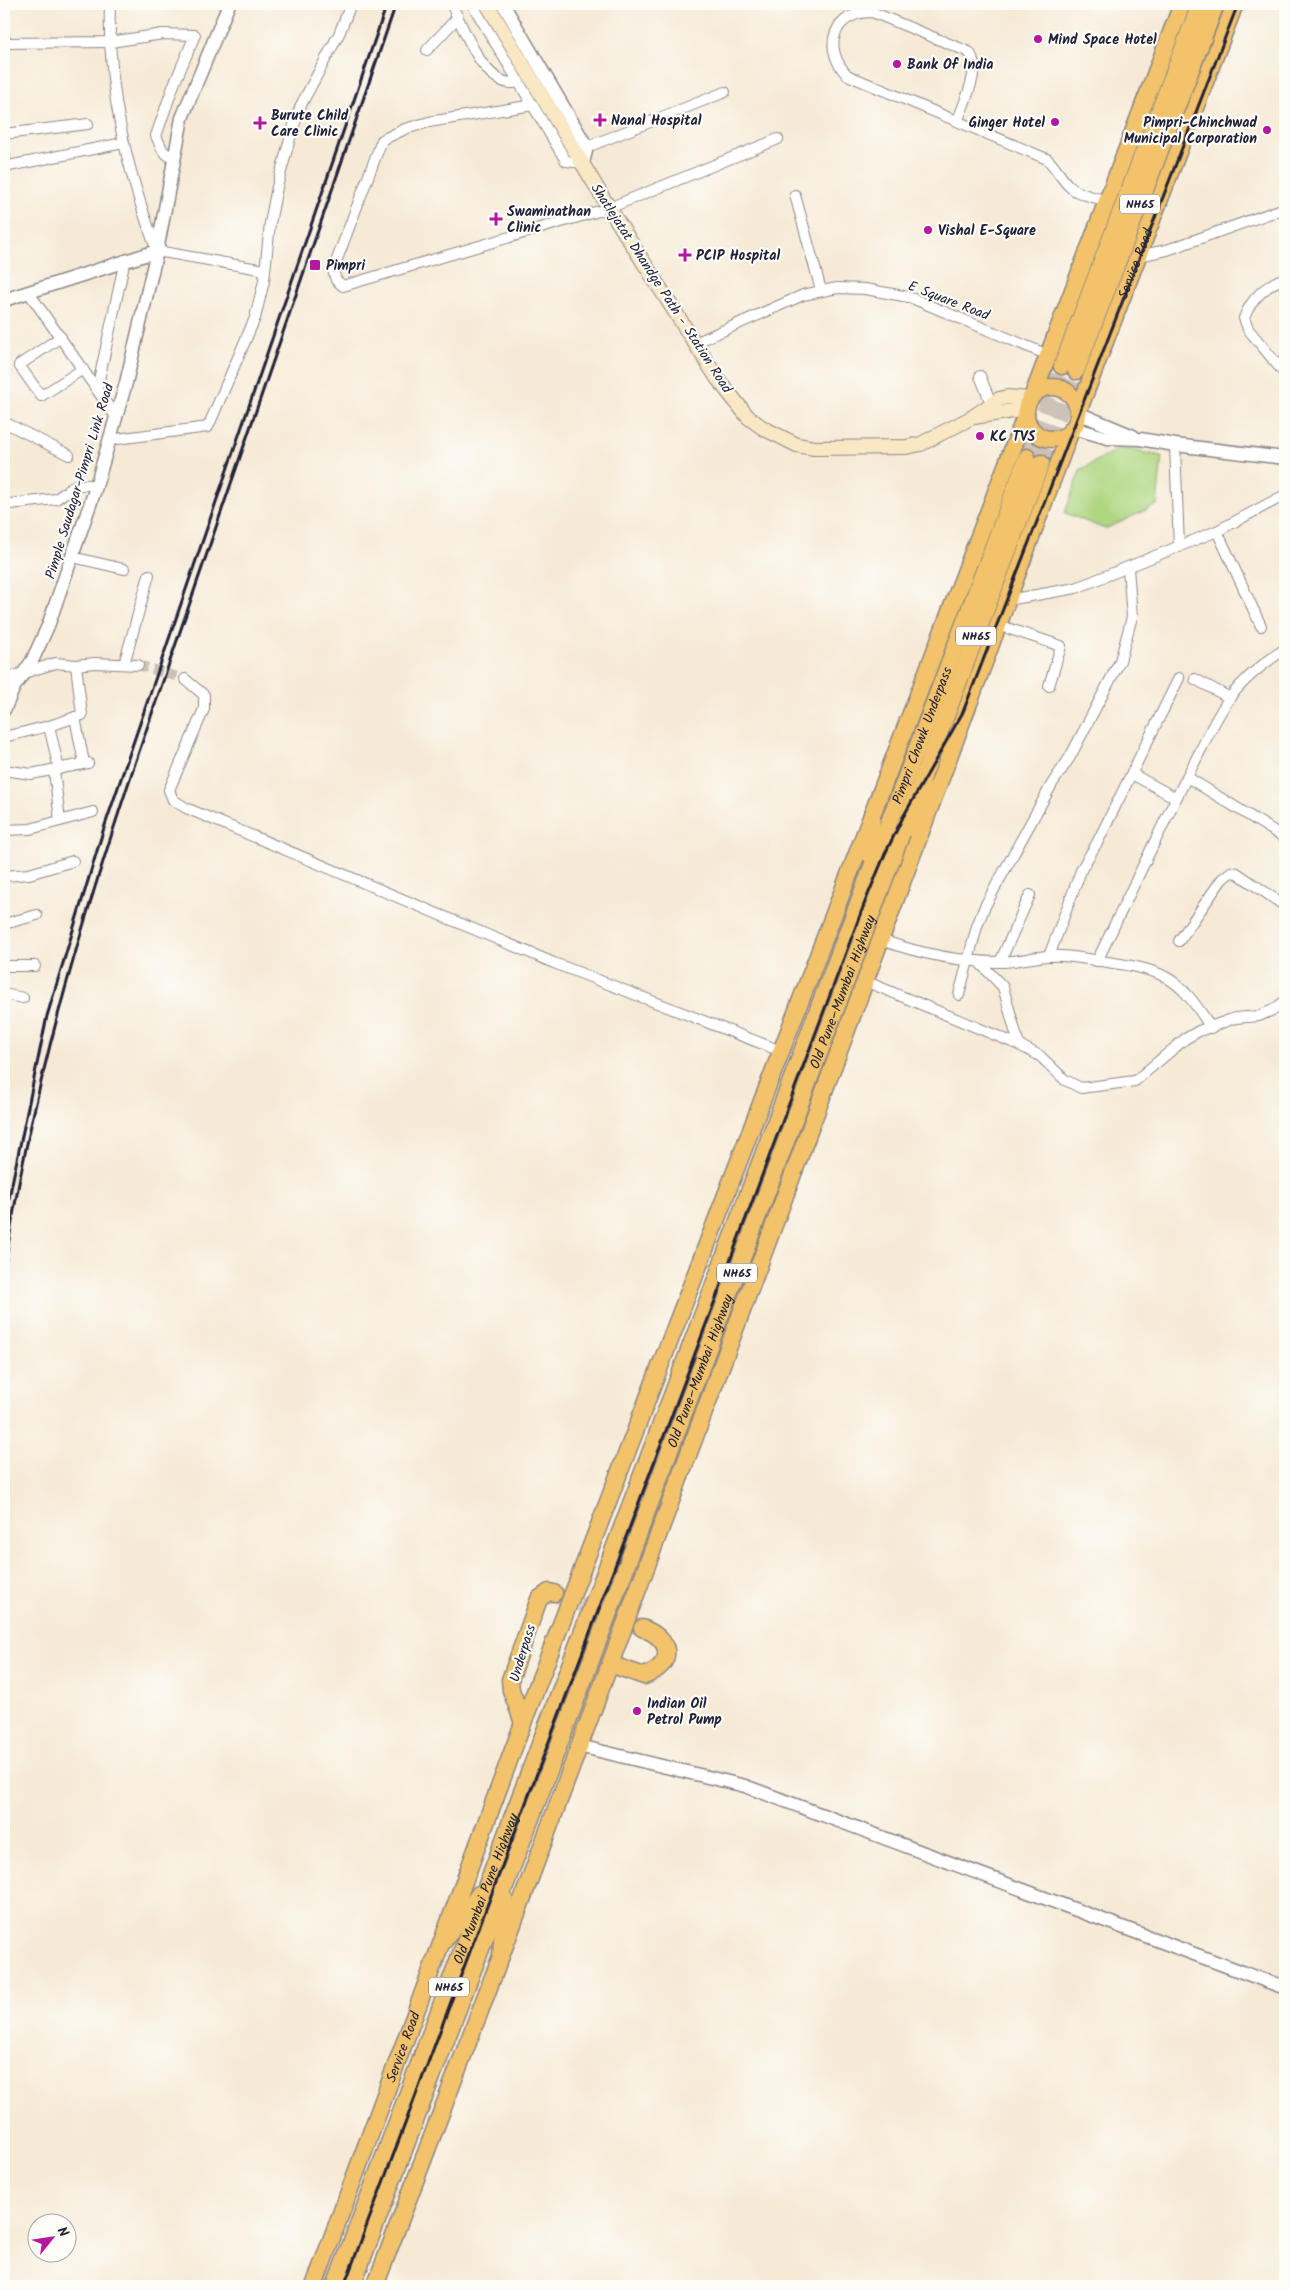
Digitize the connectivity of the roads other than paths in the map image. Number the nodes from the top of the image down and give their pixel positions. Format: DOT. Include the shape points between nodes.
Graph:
graph roads {
  1 [pos="110,4"];
  2 [pos="229,4"];
  3 [pos="351,4"];
  4 [pos="451,4"];
  5 [pos="472,4"];
  6 [pos="487,4"];
  7 [pos="502,4"];
  8 [pos="1182,4"];
  9 [pos="1200,4"];
  10 [pos="1216,4"];
  11 [pos="1235,4"];
  12 [pos="458,17"];
  13 [pos="1196,35"];
  14 [pos="110,42"];
  15 [pos="4,43"];
  16 [pos="427,50"];
  17 [pos="519,82"];
  18 [pos="725,92"];
  19 [pos="533,105"];
  20 [pos="958,120"];
  21 [pos="88,124"];
  22 [pos="4,134"];
  23 [pos="778,139"];
  24 [pos="123,143"];
  25 [pos="587,147"];
  26 [pos="4,153"];
  27 [pos="173,159"];
  28 [pos="583,163"];
  29 [pos="5,166"];
  30 [pos="795,195"];
  31 [pos="1107,201"];
  32 [pos="609,208"];
  33 [pos="1285,208"];
  34 [pos="157,251"];
  35 [pos="1138,256"];
  36 [pos="125,260"];
  37 [pos="264,270"];
  38 [pos="1285,278"];
  39 [pos="821,290"];
  40 [pos="29,293"];
  41 [pos="4,300"];
  42 [pos="61,337"];
  43 [pos="695,343"];
  44 [pos="1048,355"];
  45 [pos="83,369"];
  46 [pos="1069,369"];
  47 [pos="1285,374"];
  48 [pos="980,376"];
  49 [pos="97,389"];
  50 [pos="991,403"];
  51 [pos="1029,404"];
  52 [pos="116,417"];
  53 [pos="971,418"];
  54 [pos="1075,421"];
  55 [pos="4,422"];
  56 [pos="109,440"];
  57 [pos="1175,445"];
  58 [pos="69,455"];
  59 [pos="1285,458"];
  60 [pos="96,485"];
  61 [pos="1285,495"];
  62 [pos="10,504"];
  63 [pos="1217,531"];
  64 [pos="1179,547"];
  65 [pos="72,557"];
  66 [pos="1128,568"];
  67 [pos="124,569"];
  68 [pos="149,575"];
  69 [pos="1008,600"];
  70 [pos="998,625"];
  71 [pos="1261,626"];
  72 [pos="1285,649"];
  73 [pos="124,664"];
  74 [pos="76,665"];
  75 [pos="138,665"];
  76 [pos="24,674"];
  77 [pos="1178,678"];
  78 [pos="4,679"];
  79 [pos="185,679"];
  80 [pos="1195,679"];
  81 [pos="1049,686"];
  82 [pos="1230,698"];
  83 [pos="4,710"];
  84 [pos="75,717"];
  85 [pos="49,726"];
  86 [pos="4,737"];
  87 [pos="57,769"];
  88 [pos="4,770"];
  89 [pos="1132,774"];
  90 [pos="1187,777"];
  91 [pos="938,785"];
  92 [pos="1176,798"];
  93 [pos="93,812"];
  94 [pos="872,814"];
  95 [pos="60,821"];
  96 [pos="4,830"];
  97 [pos="1285,838"];
  98 [pos="895,851"];
  99 [pos="73,862"];
  100 [pos="868,872"];
  101 [pos="4,876"];
  102 [pos="1030,895"];
  103 [pos="1285,906"];
  104 [pos="37,915"];
  105 [pos="4,924"];
  106 [pos="880,940"];
  107 [pos="1179,941"];
  108 [pos="1049,956"];
  109 [pos="974,960"];
  110 [pos="1097,960"];
  111 [pos="1000,962"];
  112 [pos="4,966"];
  113 [pos="35,966"];
  114 [pos="865,981"];
  115 [pos="4,994"];
  116 [pos="959,995"];
  117 [pos="23,998"];
  118 [pos="1285,1001"];
  119 [pos="1211,1028"];
  120 [pos="1019,1044"];
  121 [pos="781,1051"];
  122 [pos="554,1593"];
  123 [pos="642,1628"];
  124 [pos="610,1664"];
  125 [pos="562,1687"];
  126 [pos="578,1695"];
  127 [pos="524,1723"];
  128 [pos="579,1746"];
  129 [pos="499,1878"];
  130 [pos="443,1942"];
  131 [pos="501,1956"];
  132 [pos="1285,1988"];
  133 [pos="314,2286"];
  134 [pos="335,2286"];
  135 [pos="352,2286"];
  136 [pos="375,2286"];
  1 -- 14 [label="street"];
  2 -- 27 [label="street, Pimple Saudagar-Pimpri Link Road" via="189,96"];
  3 -- 37 [label="street" via="339,34 301,105 292,131 277,187"];
  4 -- 12 [label="street"];
  5 -- 17 [label="street"];
  6 -- 28 [label="main road, Shatlejatat Dhandge Path - Station Road"];
  7 -- 25 [label="street"];
  8 -- 31 [label="main road"];
  9 -- 13 [label="main road, NH65"];
  10 -- 13 [label="main road, NH65"];
  11 -- 35 [label="main road, Service Road"];
  12 -- 16 [label="street"];
  12 -- 17 [label="street" via="477,55 491,74 502,82"];
  13 -- 46 [label="main road, NH65"];
  14 -- 15 [label="street"];
  14 -- 24 [label="street"];
  14 -- 27 [label="street" via="163,34 195,35 156,136 163,151"];
  17 -- 19 [label="street"];
  18 -- 25 [label="street"];
  19 -- 28 [label="street" via="566,160"];
  19 -- 32 [label="street" via="429,122 382,140 333,270 336,280 343,286"];
  20 -- 20 [label="street" via="975,69 974,58 969,52 872,12 856,13 839,24 834,50 848,75"];
  20 -- 31 [label="street" via="1047,159 1069,186"];
  21 -- 22 [label="street"];
  23 -- 32 [label="street"];
  24 -- 29 [label="street"];
  24 -- 34 [label="street" via="141,210"];
  25 -- 28 [label="street"];
  26 -- 29 [label="street"];
  27 -- 34 [label="street, Pimple Saudagar-Pimpri Link Road"];
  28 -- 32 [label="main road, Shatlejatat Dhandge Path - Station Road"];
  30 -- 39 [label="street"];
  31 -- 44 [label="main road"];
  32 -- 43 [label="main road, Shatlejatat Dhandge Path - Station Road"];
  33 -- 35 [label="street" via="1168,250"];
  34 -- 36 [label="street"];
  34 -- 37 [label="street"];
  34 -- 52 [label="street, Pimple Saudagar-Pimpri Link Road"];
  35 -- 54 [label="main road, Service Road"];
  36 -- 40 [label="street"];
  36 -- 49 [label="street"];
  37 -- 56 [label="street" via="255,318 208,427"];
  38 -- 47 [label="street" via="1272,282 1249,306 1244,318 1248,329"];
  39 -- 43 [label="street, E Square Road" via="802,295"];
  39 -- 44 [label="street, E Square Road" via="865,289 909,297"];
  40 -- 41 [label="street"];
  40 -- 42 [label="street"];
  42 -- 45 [label="street"];
  42 -- 45 [label="street" via="19,365 41,396"];
  43 -- 53 [label="main road, Shatlejatat Dhandge Path - Station Road" via="748,417 797,445 828,450 906,447 922,444"];
  44 -- 51 [label="main road"];
  45 -- 49 [label="street"];
  48 -- 50 [label="street"];
  49 -- 52 [label="street"];
  50 -- 51 [label="main road, Shatlejatat Dhandge Path - Station Road" via="1008,397"];
  50 -- 53 [label="main road, Shatlejatat Dhandge Path - Station Road"];
  51 -- 53 [label="main road, Shatlejatat Dhandge Path - Station Road"];
  51 -- 54 [label="main road" via="1031,428 1043,437 1058,438"];
  51 -- 54 [label="main road" via="1046,387 1061,388 1073,397"];
  51 -- 94 [label="main road, Service Road"];
  52 -- 56 [label="street, Pimple Saudagar-Pimpri Link Road"];
  54 -- 57 [label="street" via="1108,438"];
  54 -- 69 [label="main road, Service Road"];
  55 -- 58 [label="street"];
  56 -- 60 [label="street, Pimple Saudagar-Pimpri Link Road"];
  57 -- 59 [label="street"];
  57 -- 64 [label="street"];
  60 -- 62 [label="street" via="76,485 56,499"];
  60 -- 65 [label="street, Pimple Saudagar-Pimpri Link Road"];
  61 -- 63 [label="street"];
  63 -- 64 [label="street"];
  63 -- 71 [label="street"];
  64 -- 66 [label="street"];
  65 -- 67 [label="street"];
  65 -- 76 [label="street, Pimple Saudagar-Pimpri Link Road" via="48,626"];
  66 -- 69 [label="street" via="1076,588"];
  66 -- 109 [label="street" via="1132,616 1120,660 986,906 977,926"];
  68 -- 73 [label="street"];
  69 -- 70 [label="main road, Service Road"];
  70 -- 81 [label="street" via="1061,646"];
  70 -- 91 [label="main road, Service Road"];
  72 -- 82 [label="street" via="1263,664"];
  73 -- 74 [label="street"];
  73 -- 75 [label="street"];
  74 -- 76 [label="street" via="56,663"];
  74 -- 84 [label="street" via="82,715"];
  76 -- 78 [label="street"];
  76 -- 83 [label="street, Pimple Saudagar-Pimpri Link Road"];
  77 -- 89 [label="street"];
  79 -- 121 [label="street" via="204,695 204,709 169,790 173,800 554,962"];
  80 -- 82 [label="street"];
  82 -- 90 [label="street"];
  84 -- 85 [label="street"];
  84 -- 87 [label="street" via="86,763"];
  85 -- 86 [label="street"];
  85 -- 87 [label="street"];
  87 -- 88 [label="street" via="31,774"];
  87 -- 95 [label="street"];
  89 -- 92 [label="street"];
  89 -- 108 [label="street" via="1082,868"];
  90 -- 92 [label="street"];
  90 -- 97 [label="street"];
  91 -- 98 [label="main road"];
  91 -- 106 [label="main road"];
  92 -- 110 [label="street"];
  93 -- 95 [label="street"];
  94 -- 100 [label="main road"];
  94 -- 121 [label="main road, Service Road"];
  95 -- 96 [label="street" via="30,829"];
  98 -- 100 [label="main road, Pimpri Chowk Underpass / NH65" via="1034,460"];
  98 -- 126 [label="main road, Old Pune–Mumbai Highway / NH65"];
  99 -- 101 [label="street" via="29,874"];
  100 -- 125 [label="main road, Old Pune–Mumbai Highway / NH65"];
  102 -- 111 [label="street"];
  103 -- 107 [label="street" via="1231,872 1222,879"];
  104 -- 105 [label="street"];
  106 -- 109 [label="street" via="914,951"];
  106 -- 114 [label="main road"];
  108 -- 110 [label="street"];
  108 -- 111 [label="street"];
  109 -- 111 [label="street"];
  109 -- 116 [label="street"];
  109 -- 120 [label="street" via="1003,987"];
  110 -- 119 [label="street" via="1144,967 1169,978 1193,1000"];
  112 -- 113 [label="street"];
  114 -- 120 [label="street"];
  114 -- 124 [label="main road"];
  115 -- 117 [label="street"];
  118 -- 119 [label="street" via="1259,1016 1236,1018"];
  119 -- 120 [label="street" via="1185,1039 1135,1081 1081,1088 1065,1080 1040,1056"];
  121 -- 127 [label="main road, Service Road"];
  122 -- 127 [label="main road, Underpass" via="549,1592 539,1599 510,1680"];
  123 -- 124 [label="main road" via="660,1637 665,1645 667,1653 660,1667 644,1676"];
  124 -- 128 [label="main road"];
  125 -- 129 [label="main road, Old Mumbai Pune Highway / NH65"];
  126 -- 129 [label="main road, Old Mumbai Pune Highway / NH65"];
  127 -- 130 [label="main road, Service Road"];
  128 -- 131 [label="main road"];
  128 -- 132 [label="street" via="744,1786"];
  129 -- 130 [label="main road"];
  129 -- 131 [label="main road"];
  129 -- 134 [label="main road, Old Mumbai Pune Highway / NH65"];
  129 -- 135 [label="main road, Old Mumbai Pune Highway / NH65"];
  130 -- 133 [label="main road, Service Road"];
  131 -- 136 [label="main road"];
}
